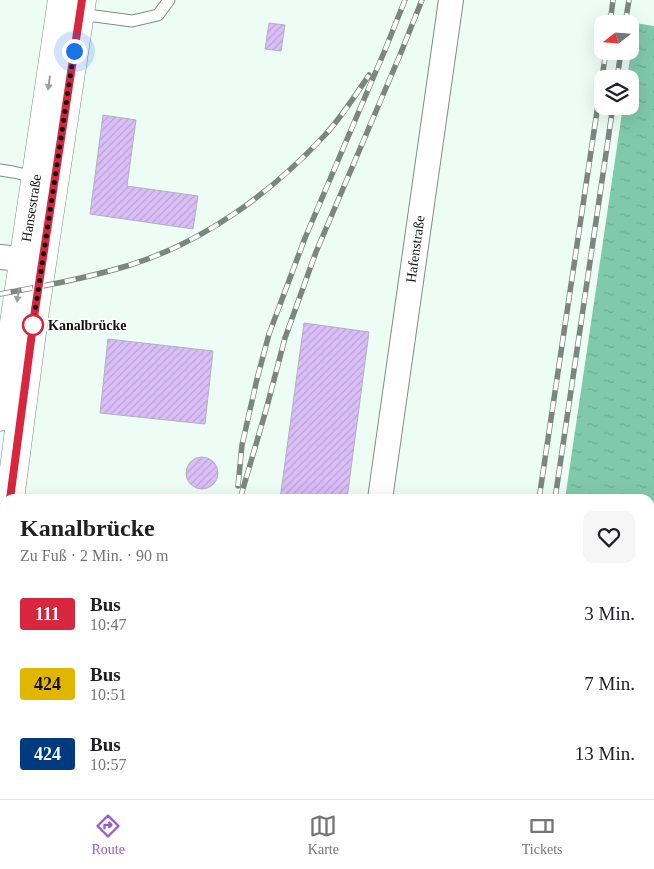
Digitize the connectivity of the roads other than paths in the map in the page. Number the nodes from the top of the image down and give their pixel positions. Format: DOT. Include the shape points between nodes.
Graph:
graph roads {
  1 [pos="169,0"];
  2 [pos="451,0"];
  3 [pos="74,5"];
  4 [pos="0,170"];
  5 [pos="45,179"];
  6 [pos="22,260"];
  7 [pos="0,417"];
  8 [pos="6,470"];
  9 [pos="9,494"];
  10 [pos="381,494"];
  1 -- 3 [label="lane" via="158,15 132,21"];
  2 -- 10 [label="street, Hafenstraße"];
  3 -- 5 [label="main road, Hansestraße"];
  4 -- 5 [label="lane"];
  5 -- 6 [label="main road, Hansestraße"];
  6 -- 7 [label="main road, Hansestraße, one-way"];
  6 -- 8 [label="main road, Hansestraße"];
  8 -- 9 [label="main road, Hansestraße"];
}
